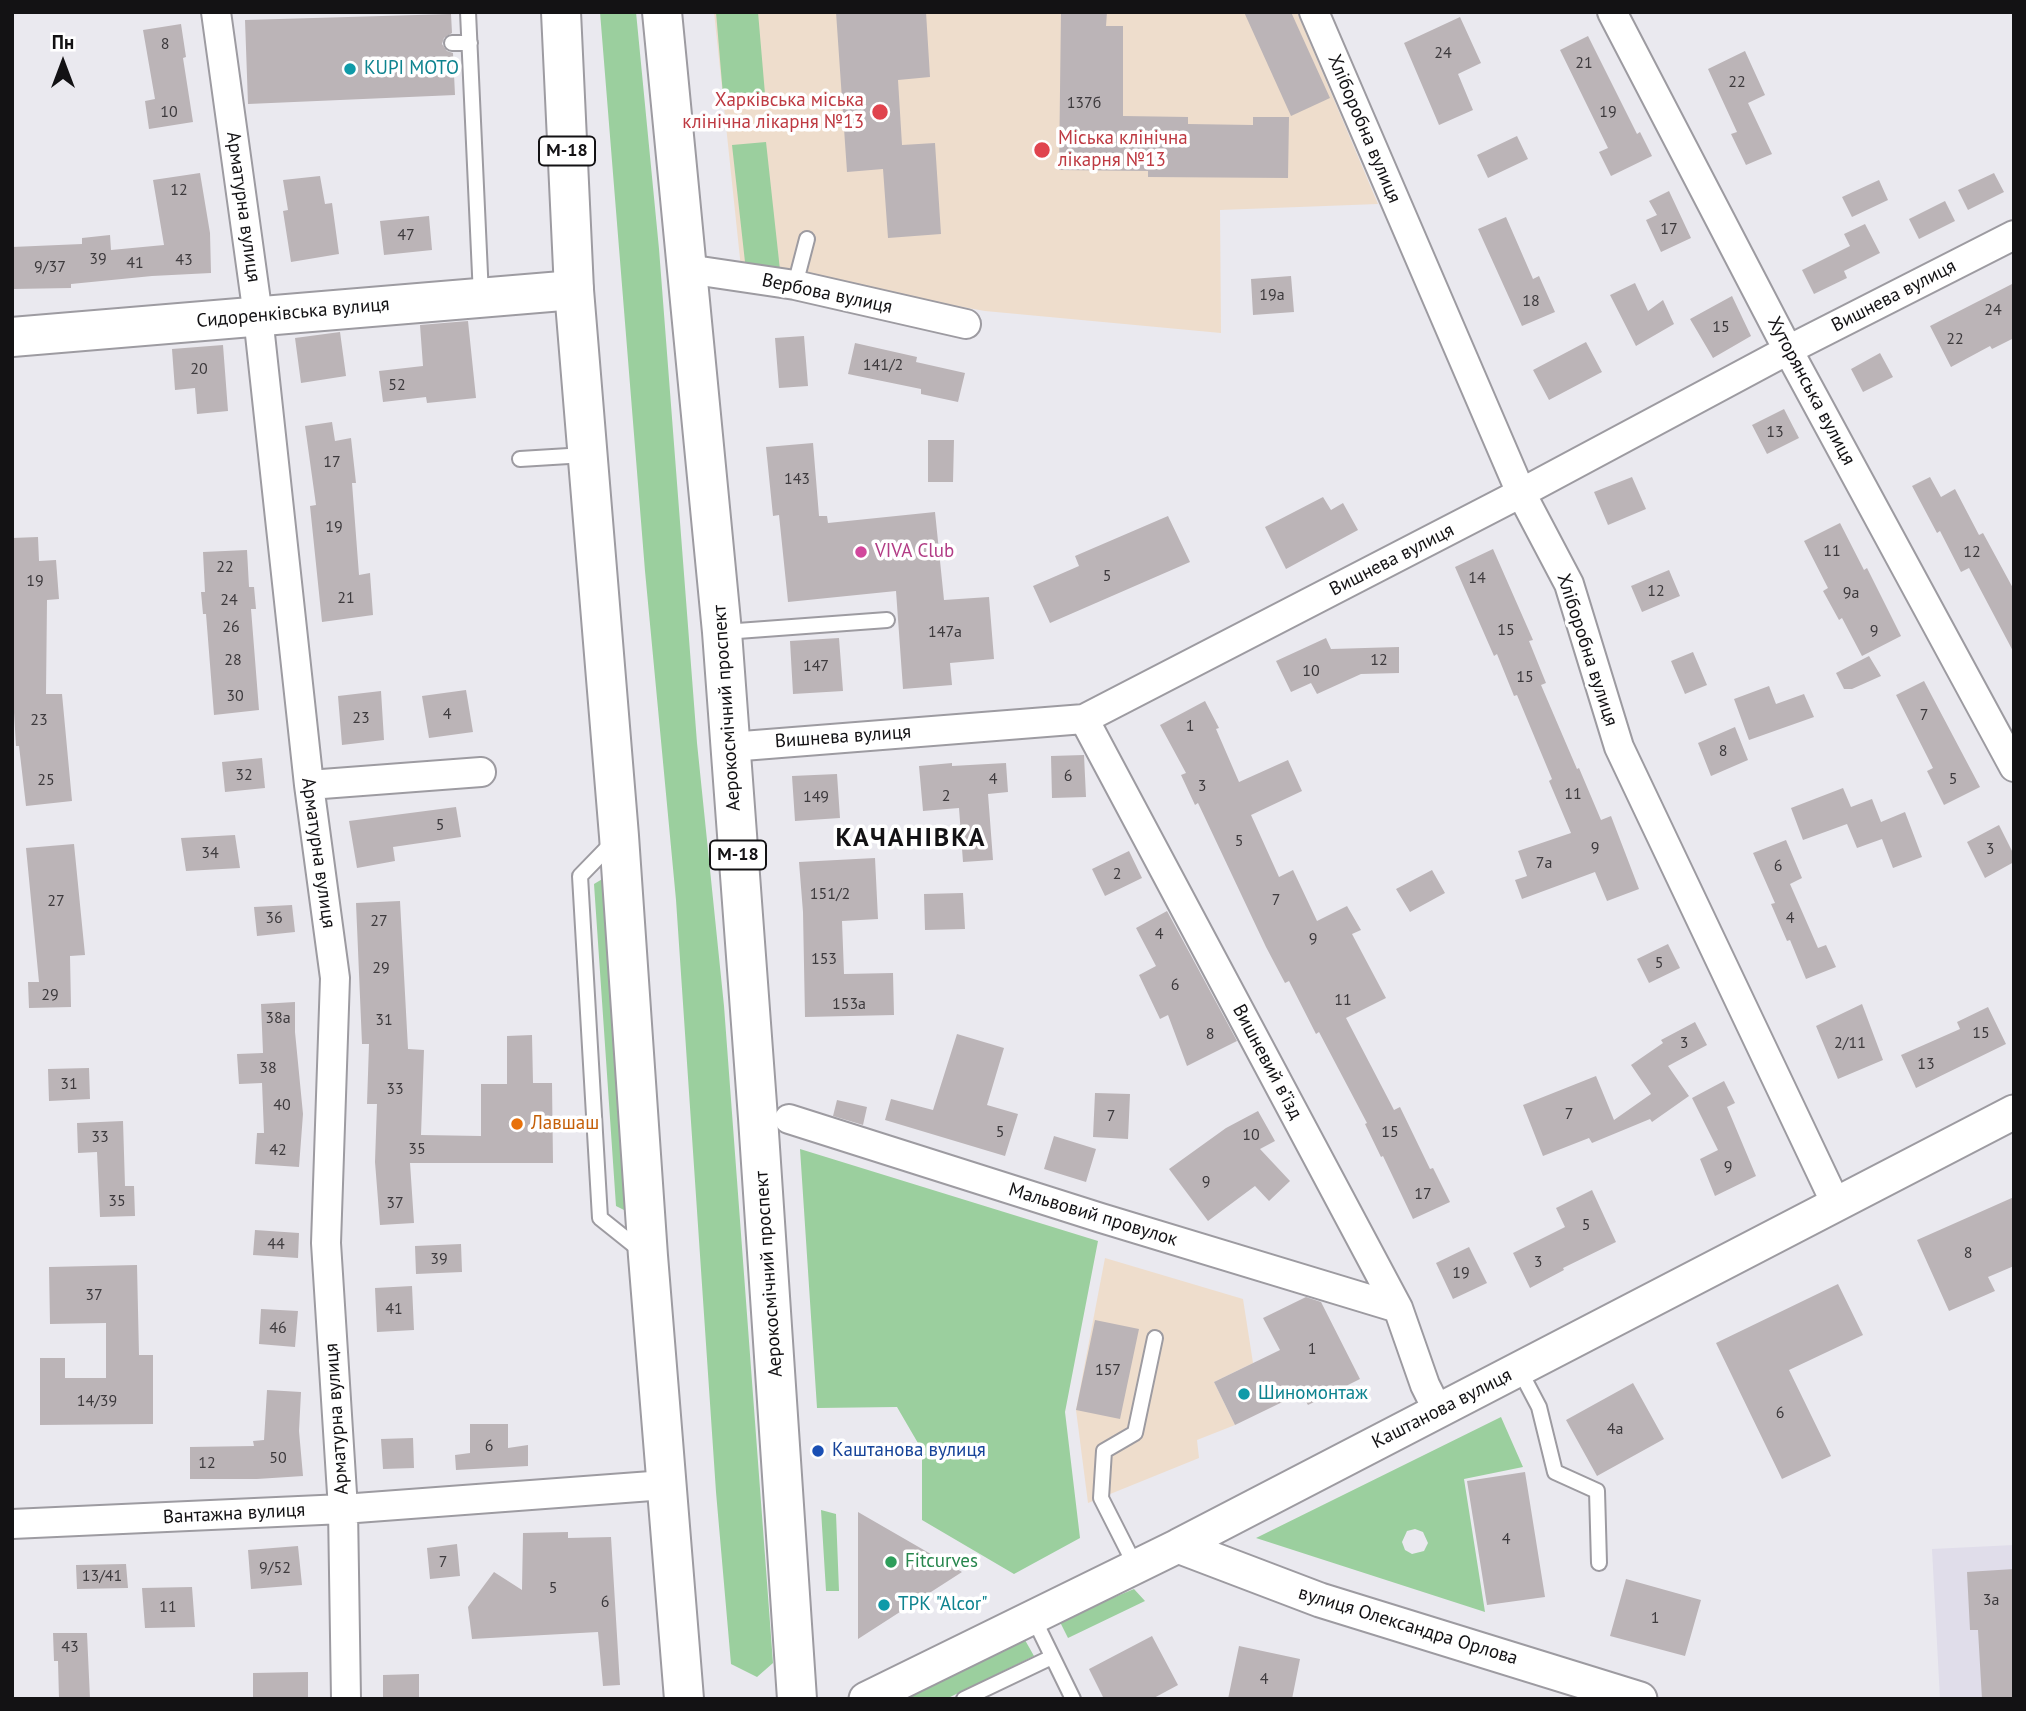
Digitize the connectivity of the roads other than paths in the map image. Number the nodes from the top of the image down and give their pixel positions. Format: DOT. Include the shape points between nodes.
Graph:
graph roads {
  1 [pos="216,12"];
  2 [pos="468,12"];
  3 [pos="561,12"];
  4 [pos="662,12"];
  5 [pos="1314,12"];
  6 [pos="1612,12"];
  7 [pos="452,43"];
  8 [pos="470,43"];
  9 [pos="2014,235"];
  10 [pos="807,239"];
  11 [pos="687,269"];
  12 [pos="794,285"];
  13 [pos="573,290"];
  14 [pos="482,297"];
  15 [pos="258,316"];
  16 [pos="966,324"];
  17 [pos="12,337"];
  18 [pos="1788,350"];
  19 [pos="588,455"];
  20 [pos="520,459"];
  21 [pos="1521,493"];
  22 [pos="887,620"];
  23 [pos="723,632"];
  24 [pos="1084,719"];
  25 [pos="730,747"];
  26 [pos="2014,767"];
  27 [pos="481,772"];
  28 [pos="309,785"];
  29 [pos="2014,1112"];
  30 [pos="789,1119"];
  31 [pos="1837,1206"];
  32 [pos="1398,1308"];
  33 [pos="1155,1338"];
  34 [pos="1519,1370"];
  35 [pos="1438,1411"];
  36 [pos="665,1485"];
  37 [pos="343,1509"];
  38 [pos="12,1524"];
  39 [pos="1178,1546"];
  40 [pos="1599,1563"];
  41 [pos="1136,1567"];
  42 [pos="1033,1617"];
  43 [pos="1052,1657"];
  44 [pos="1607,1694"];
  45 [pos="346,1699"];
  46 [pos="684,1699"];
  47 [pos="797,1699"];
  48 [pos="866,1699"];
  49 [pos="964,1699"];
  50 [pos="1073,1699"];
  51 [pos="1640,1699"];
  1 -- 15 [label="street, Арматурна вулиця"];
  2 -- 8 [label="lane"];
  3 -- 13 [label="main road, М-18"];
  4 -- 11 [label="main road, Аерокосмічний проспект / М-18"];
  5 -- 21 [label="street, Хліборобна вулиця"];
  6 -- 18 [label="street, Хуторянська вулиця"];
  7 -- 8 [label="lane"];
  8 -- 14 [label="lane"];
  9 -- 18 [label="street, Вишнева вулиця"];
  10 -- 12 [label="lane"];
  11 -- 12 [label="street, Вербова вулиця"];
  11 -- 23 [label="main road, Аерокосмічний проспект / М-18"];
  12 -- 16 [label="street, Вербова вулиця"];
  13 -- 14 [label="main road, Сидоренківська вулиця"];
  13 -- 19 [label="main road, М-18"];
  14 -- 15 [label="main road, Сидоренківська вулиця"];
  15 -- 17 [label="main road, Сидоренківська вулиця"];
  15 -- 28 [label="street, Арматурна вулиця"];
  18 -- 21 [label="street, Вишнева вулиця"];
  18 -- 26 [label="street, Хуторянська вулиця"];
  19 -- 20 [label="lane"];
  19 -- 36 [label="main road, М-18"];
  21 -- 24 [label="street, Вишнева вулиця"];
  21 -- 31 [label="street, Хліборобна вулиця" via="1569,584 1619,747"];
  22 -- 23 [label="lane"];
  23 -- 25 [label="main road, Аерокосмічний проспект / М-18"];
  24 -- 25 [label="street, Вишнева вулиця"];
  24 -- 32 [label="street, Вишневий в’їзд"];
  25 -- 47 [label="main road, Аерокосмічний проспект / М-18"];
  27 -- 28 [label="street"];
  28 -- 37 [label="street, Арматурна вулиця" via="335,978 326,1243"];
  29 -- 31 [label="street, Каштанова вулиця"];
  30 -- 32 [label="street, Мальвовий провулок"];
  31 -- 34 [label="street, Каштанова вулиця"];
  32 -- 35 [label="street, Вишневий в’їзд"];
  33 -- 41 [label="lane" via="1135,1433 1104,1451 1101,1498"];
  34 -- 35 [label="street, Каштанова вулиця"];
  34 -- 40 [label="lane" via="1539,1407 1555,1472 1597,1491"];
  35 -- 39 [label="street, Каштанова вулиця"];
  36 -- 37 [label="street, Вантажна вулиця"];
  36 -- 46 [label="main road, М-18"];
  37 -- 38 [label="street, Вантажна вулиця"];
  37 -- 45 [label="street, Арматурна вулиця"];
  39 -- 41 [label="street, Каштанова вулиця"];
  39 -- 44 [label="street, вулиця Олександра Орлова" via="1320,1600"];
  41 -- 42 [label="street, Каштанова вулиця"];
  42 -- 43 [label="lane"];
  42 -- 48 [label="street, Каштанова вулиця"];
  43 -- 49 [label="lane"];
  43 -- 50 [label="lane"];
  44 -- 51 [label="street, вулиця Олександра Орлова"];
}
